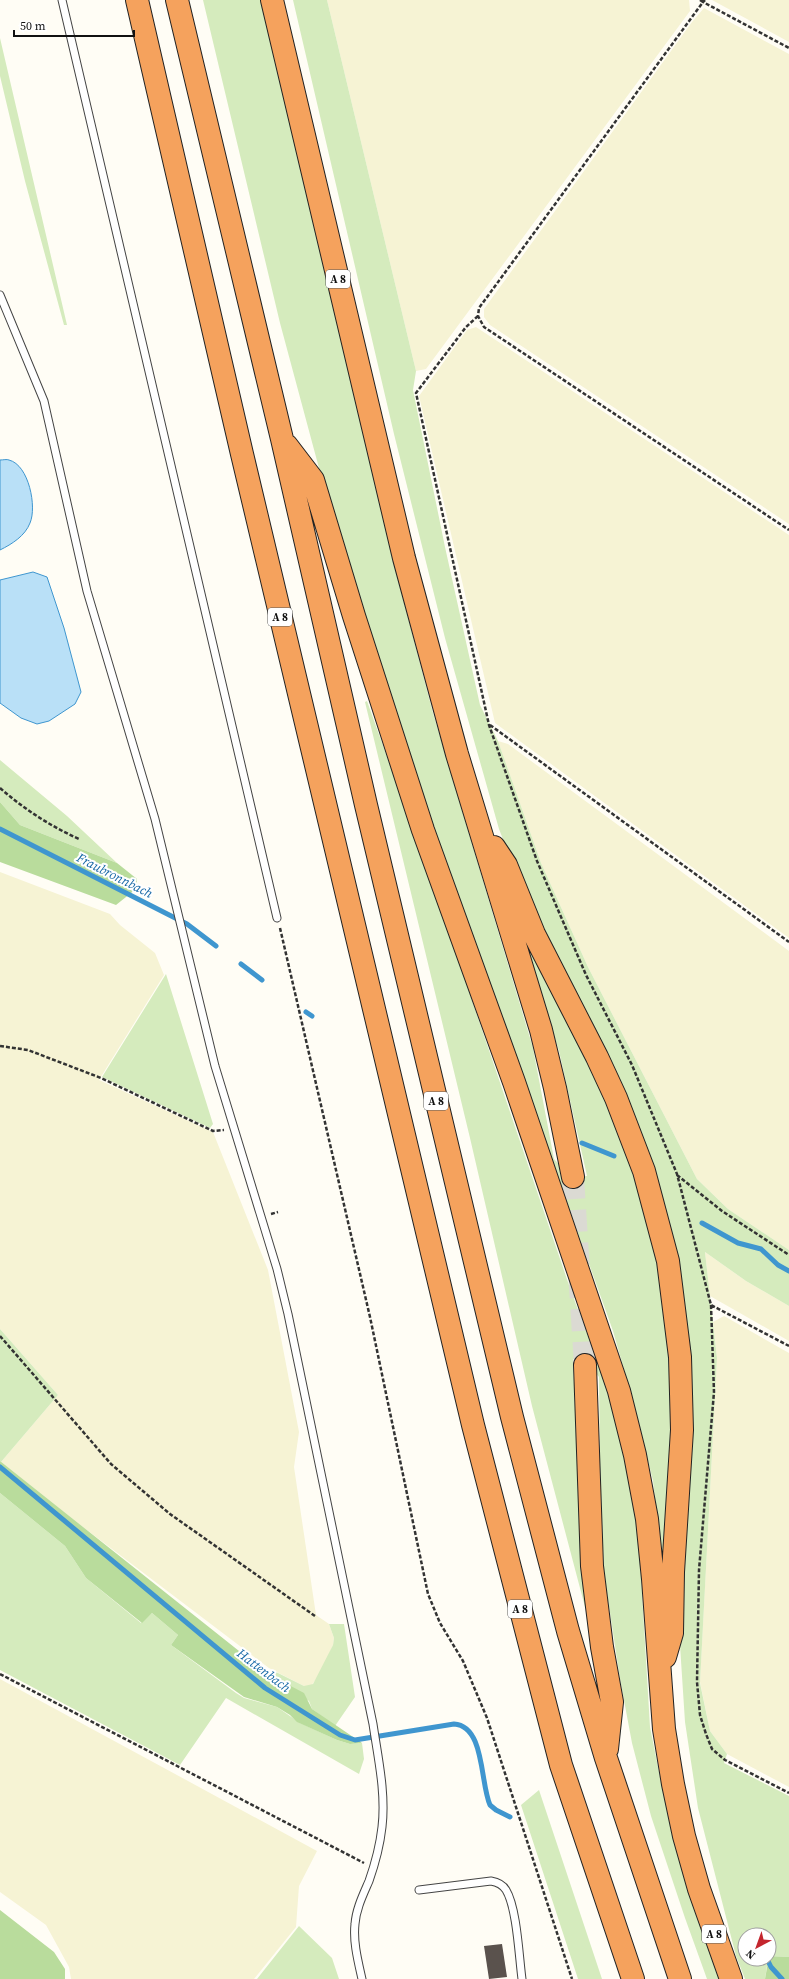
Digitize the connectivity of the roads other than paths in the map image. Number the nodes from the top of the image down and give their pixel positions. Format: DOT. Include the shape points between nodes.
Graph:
graph roads {
  1 [pos="62,0"];
  2 [pos="137,0"];
  3 [pos="177,0"];
  4 [pos="272,0"];
  5 [pos="0,295"];
  6 [pos="282,440"];
  7 [pos="475,817"];
  8 [pos="277,918"];
  9 [pos="573,1177"];
  10 [pos="585,1365"];
  11 [pos="660,1677"];
  12 [pos="606,1758"];
  13 [pos="419,1890"];
  14 [pos="362,1979"];
  15 [pos="522,1979"];
  16 [pos="632,1979"];
  17 [pos="680,1979"];
  18 [pos="730,1979"];
  1 -- 8 [label="lane"];
  2 -- 16 [label="highway, A 8" via="242,454 477,1441 561,1765"];
  3 -- 6 [label="highway, A 8"];
  4 -- 7 [label="highway, A 8" via="404,558"];
  5 -- 14 [label="lane" via="44,401 88,592 137,755 215,1066 262,1216 288,1314 381,1777 383,1812 379,1845 354,1926"];
  6 -- 11 [label="highway, A 8" via="313,480 423,830 514,1082 619,1391 636,1455 647,1519"];
  6 -- 12 [label="highway, A 8" via="486,1309 566,1624"];
  7 -- 9 [label="highway, A 8" via="541,1030"];
  7 -- 11 [label="highway" via="506,866 534,934 598,1057 616,1098 644,1171 668,1261 680,1357 682,1430 672,1572 672,1633"];
  10 -- 12 [label="highway, A 8" via="592,1566 612,1702"];
  11 -- 18 [label="highway, A 8" via="672,1784 684,1836"];
  12 -- 17 [label="highway, A 8"];
  13 -- 15 [label="lane" via="491,1881 502,1885 512,1904"];
}
